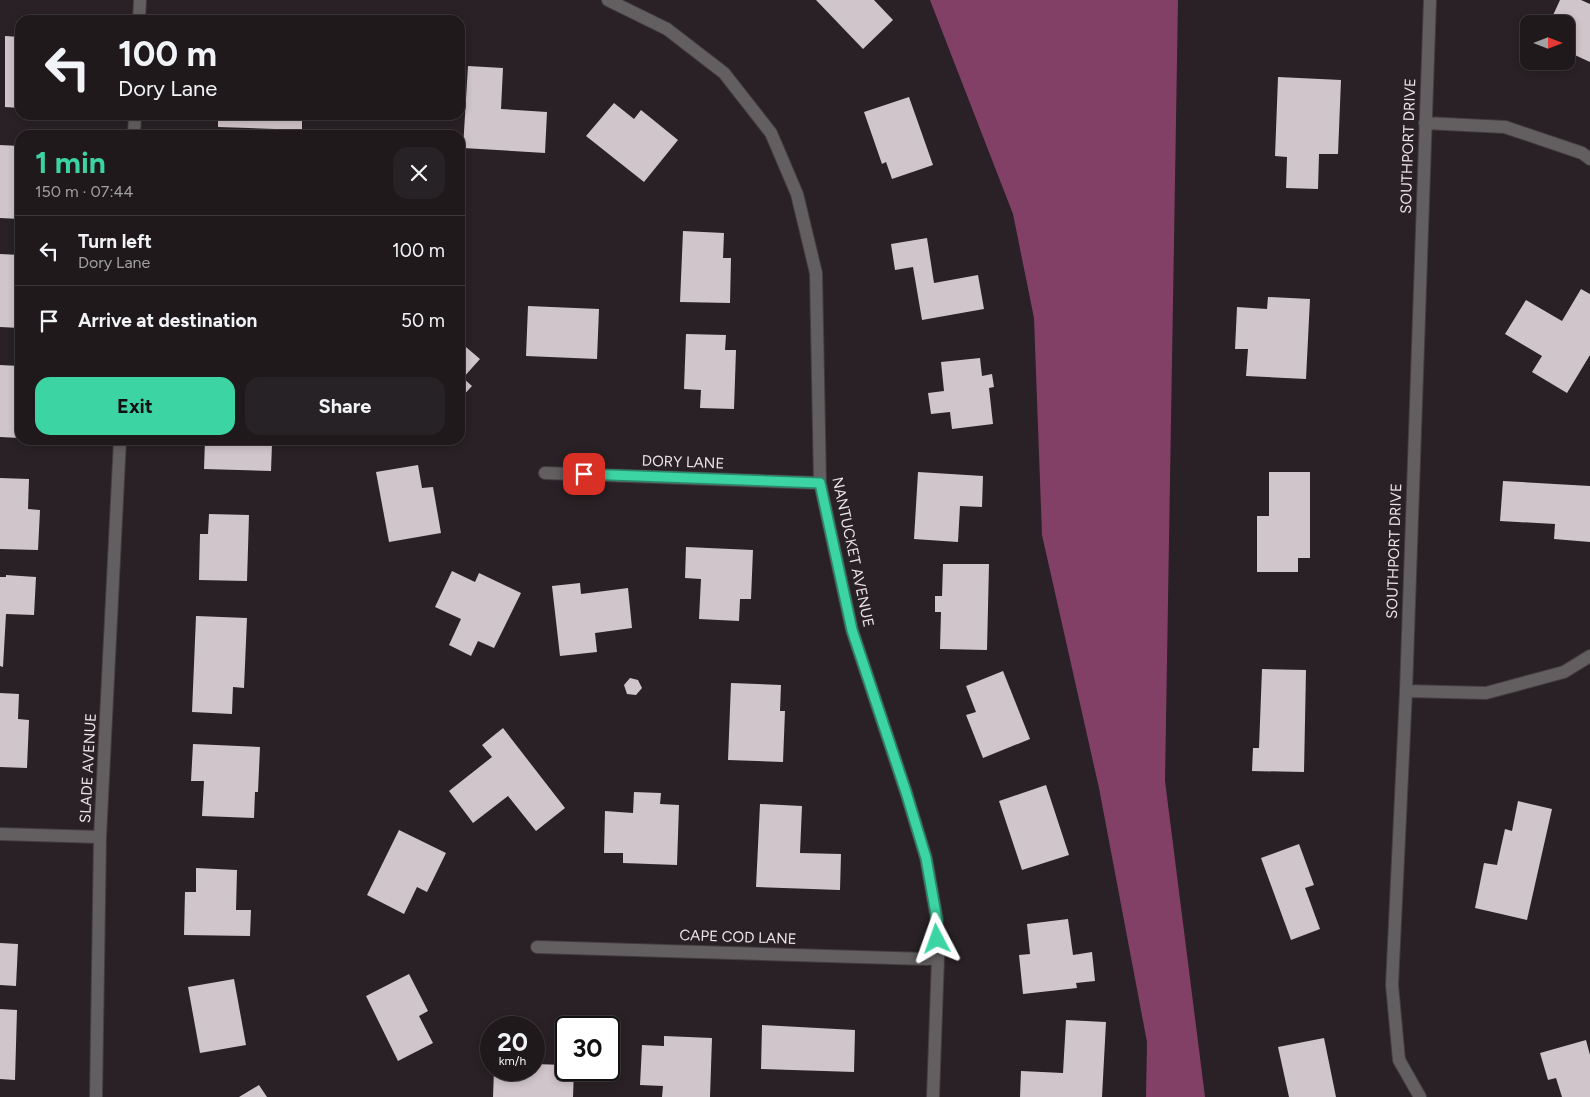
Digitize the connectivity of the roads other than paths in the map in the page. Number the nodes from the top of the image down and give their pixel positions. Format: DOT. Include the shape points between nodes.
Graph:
graph roads {
  1 [pos="140,0"];
  2 [pos="608,0"];
  3 [pos="1430,0"];
  4 [pos="139,15"];
  5 [pos="1425,123"];
  6 [pos="1590,159"];
  7 [pos="120,445"];
  8 [pos="545,473"];
  9 [pos="820,483"];
  10 [pos="1590,656"];
  11 [pos="1406,691"];
  12 [pos="0,834"];
  13 [pos="100,837"];
  14 [pos="537,947"];
  15 [pos="938,958"];
  16 [pos="97,1096"];
  17 [pos="933,1097"];
  18 [pos="1420,1097"];
  1 -- 4 [label="street"];
  2 -- 9 [label="street, NANTUCKET AVENUE" via="667,30 724,73 770,133 797,194 816,273"];
  3 -- 5 [label="street, SOUTHPORT DRIVE"];
  5 -- 6 [label="street" via="1505,127 1582,153"];
  5 -- 11 [label="street, SOUTHPORT DRIVE"];
  7 -- 13 [label="street, SLADE AVENUE"];
  8 -- 9 [label="street, DORY LANE"];
  9 -- 15 [label="street, NANTUCKET AVENUE" via="852,630 926,858 937,920"];
  10 -- 11 [label="street" via="1564,672 1486,693"];
  11 -- 18 [label="street, SOUTHPORT DRIVE" via="1392,985 1399,1060"];
  12 -- 13 [label="street"];
  13 -- 16 [label="street, SLADE AVENUE"];
  14 -- 15 [label="street, CAPE COD LANE"];
  15 -- 17 [label="street, NANTUCKET AVENUE"];
}
